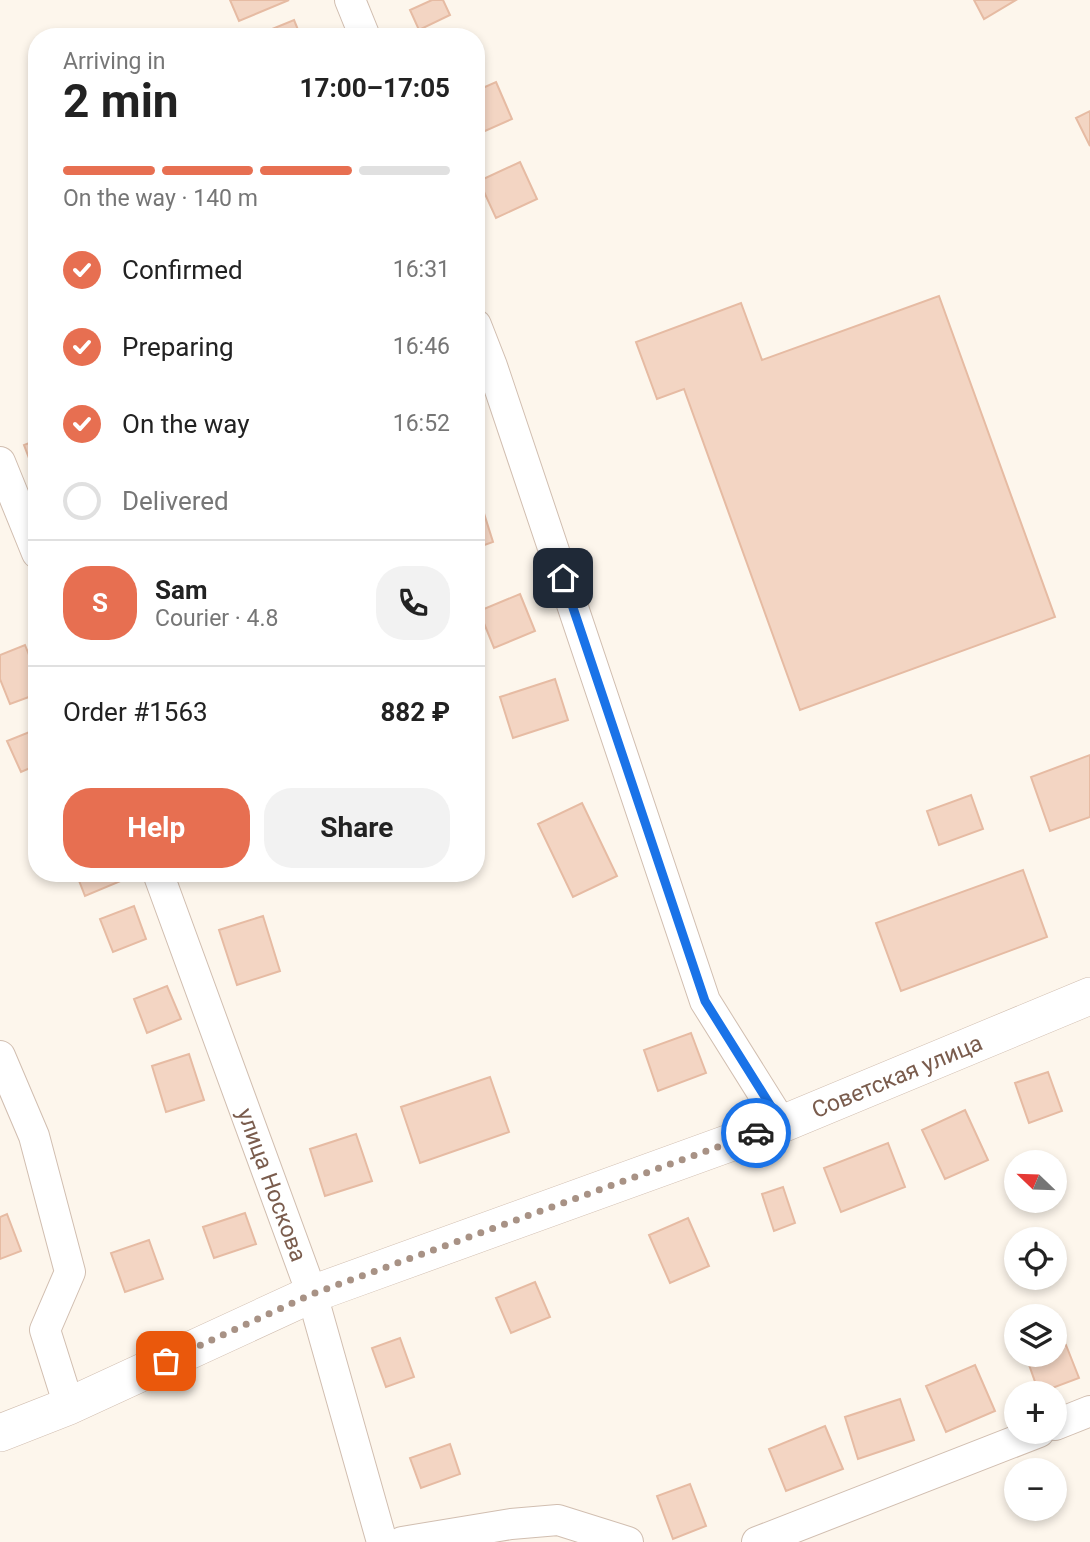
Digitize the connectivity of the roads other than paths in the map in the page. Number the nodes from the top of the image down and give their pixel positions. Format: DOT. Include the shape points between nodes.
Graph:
graph roads {
  1 [pos="350,0"];
  2 [pos="361,28"];
  3 [pos="485,348"];
  4 [pos="0,463"];
  5 [pos="28,531"];
  6 [pos="161,882"];
  7 [pos="1090,996"];
  8 [pos="0,1056"];
  9 [pos="782,1124"];
  10 [pos="312,1294"];
  11 [pos="69,1406"];
  12 [pos="1090,1411"];
  13 [pos="1067,1420"];
  14 [pos="0,1433"];
  15 [pos="1008,1444"];
  16 [pos="383,1542"];
  17 [pos="402,1542"];
  18 [pos="628,1542"];
  19 [pos="757,1542"];
  1 -- 2 [label="street"];
  3 -- 9 [label="street" via="705,1001"];
  4 -- 5 [label="street"];
  6 -- 10 [label="street, улица Носкова"];
  7 -- 9 [label="street, Советская улица"];
  8 -- 11 [label="street" via="34,1136 70,1272 45,1330"];
  9 -- 10 [label="street, Советская улица"];
  10 -- 11 [label="street, Советская улица"];
  10 -- 16 [label="street, улица Носкова"];
  11 -- 14 [label="street, Советская улица"];
  12 -- 13 [label="street"];
  15 -- 19 [label="street"];
  17 -- 18 [label="street" via="558,1520"];
}
